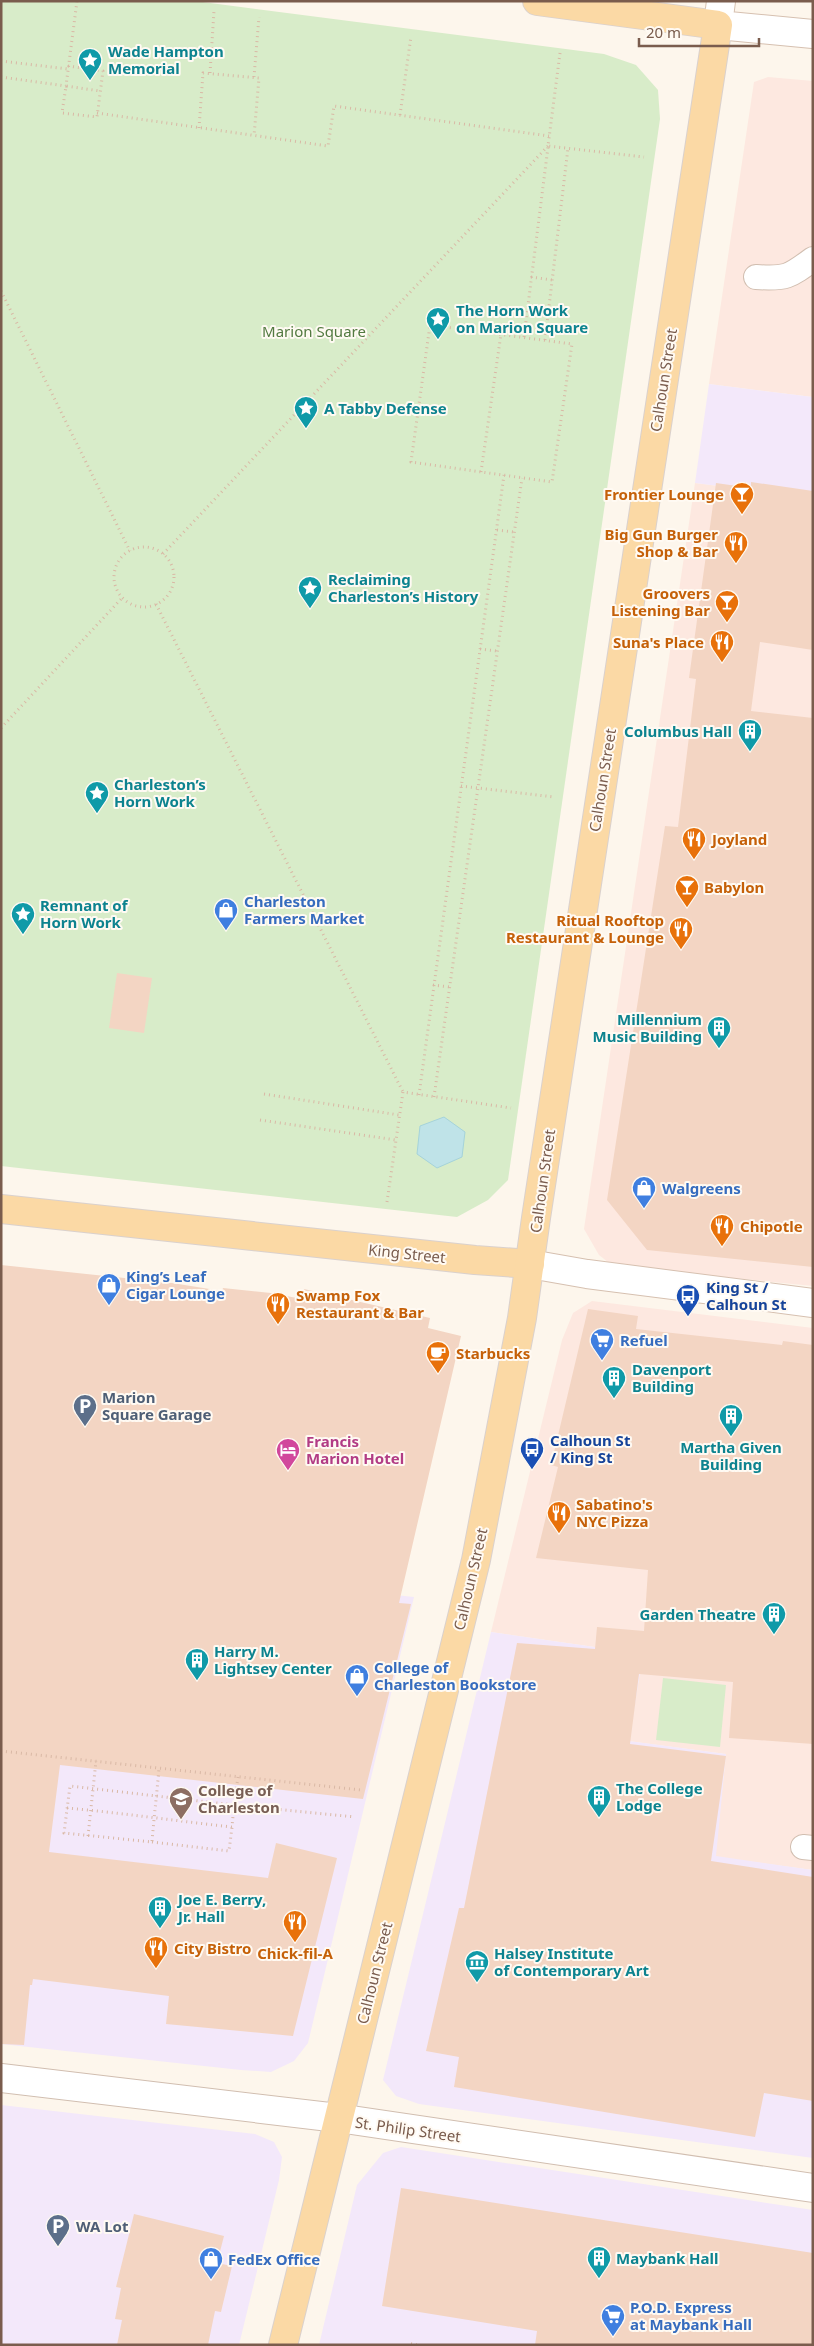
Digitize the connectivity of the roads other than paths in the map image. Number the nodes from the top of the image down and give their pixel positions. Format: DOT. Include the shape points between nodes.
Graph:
graph roads {
  1 [pos="537,1"];
  2 [pos="720,13"];
  3 [pos="813,34"];
  4 [pos="813,258"];
  5 [pos="756,277"];
  6 [pos="1,1209"];
  7 [pos="530,1264"];
  8 [pos="813,1303"];
  9 [pos="1,2078"];
  10 [pos="338,2118"];
  11 [pos="813,2188"];
  12 [pos="283,2345"];
  1 -- 2 [label="main road"];
  2 -- 3 [label="street"];
  2 -- 7 [label="main road, Calhoun Street"];
  4 -- 5 [label="lane" via="791,276"];
  6 -- 7 [label="main road, King Street"];
  7 -- 8 [label="street, King Street"];
  7 -- 10 [label="main road, Calhoun Street" via="476,1560"];
  9 -- 10 [label="street, St. Philip Street"];
  10 -- 11 [label="street, St. Philip Street"];
  10 -- 12 [label="main road, Calhoun Street"];
}
